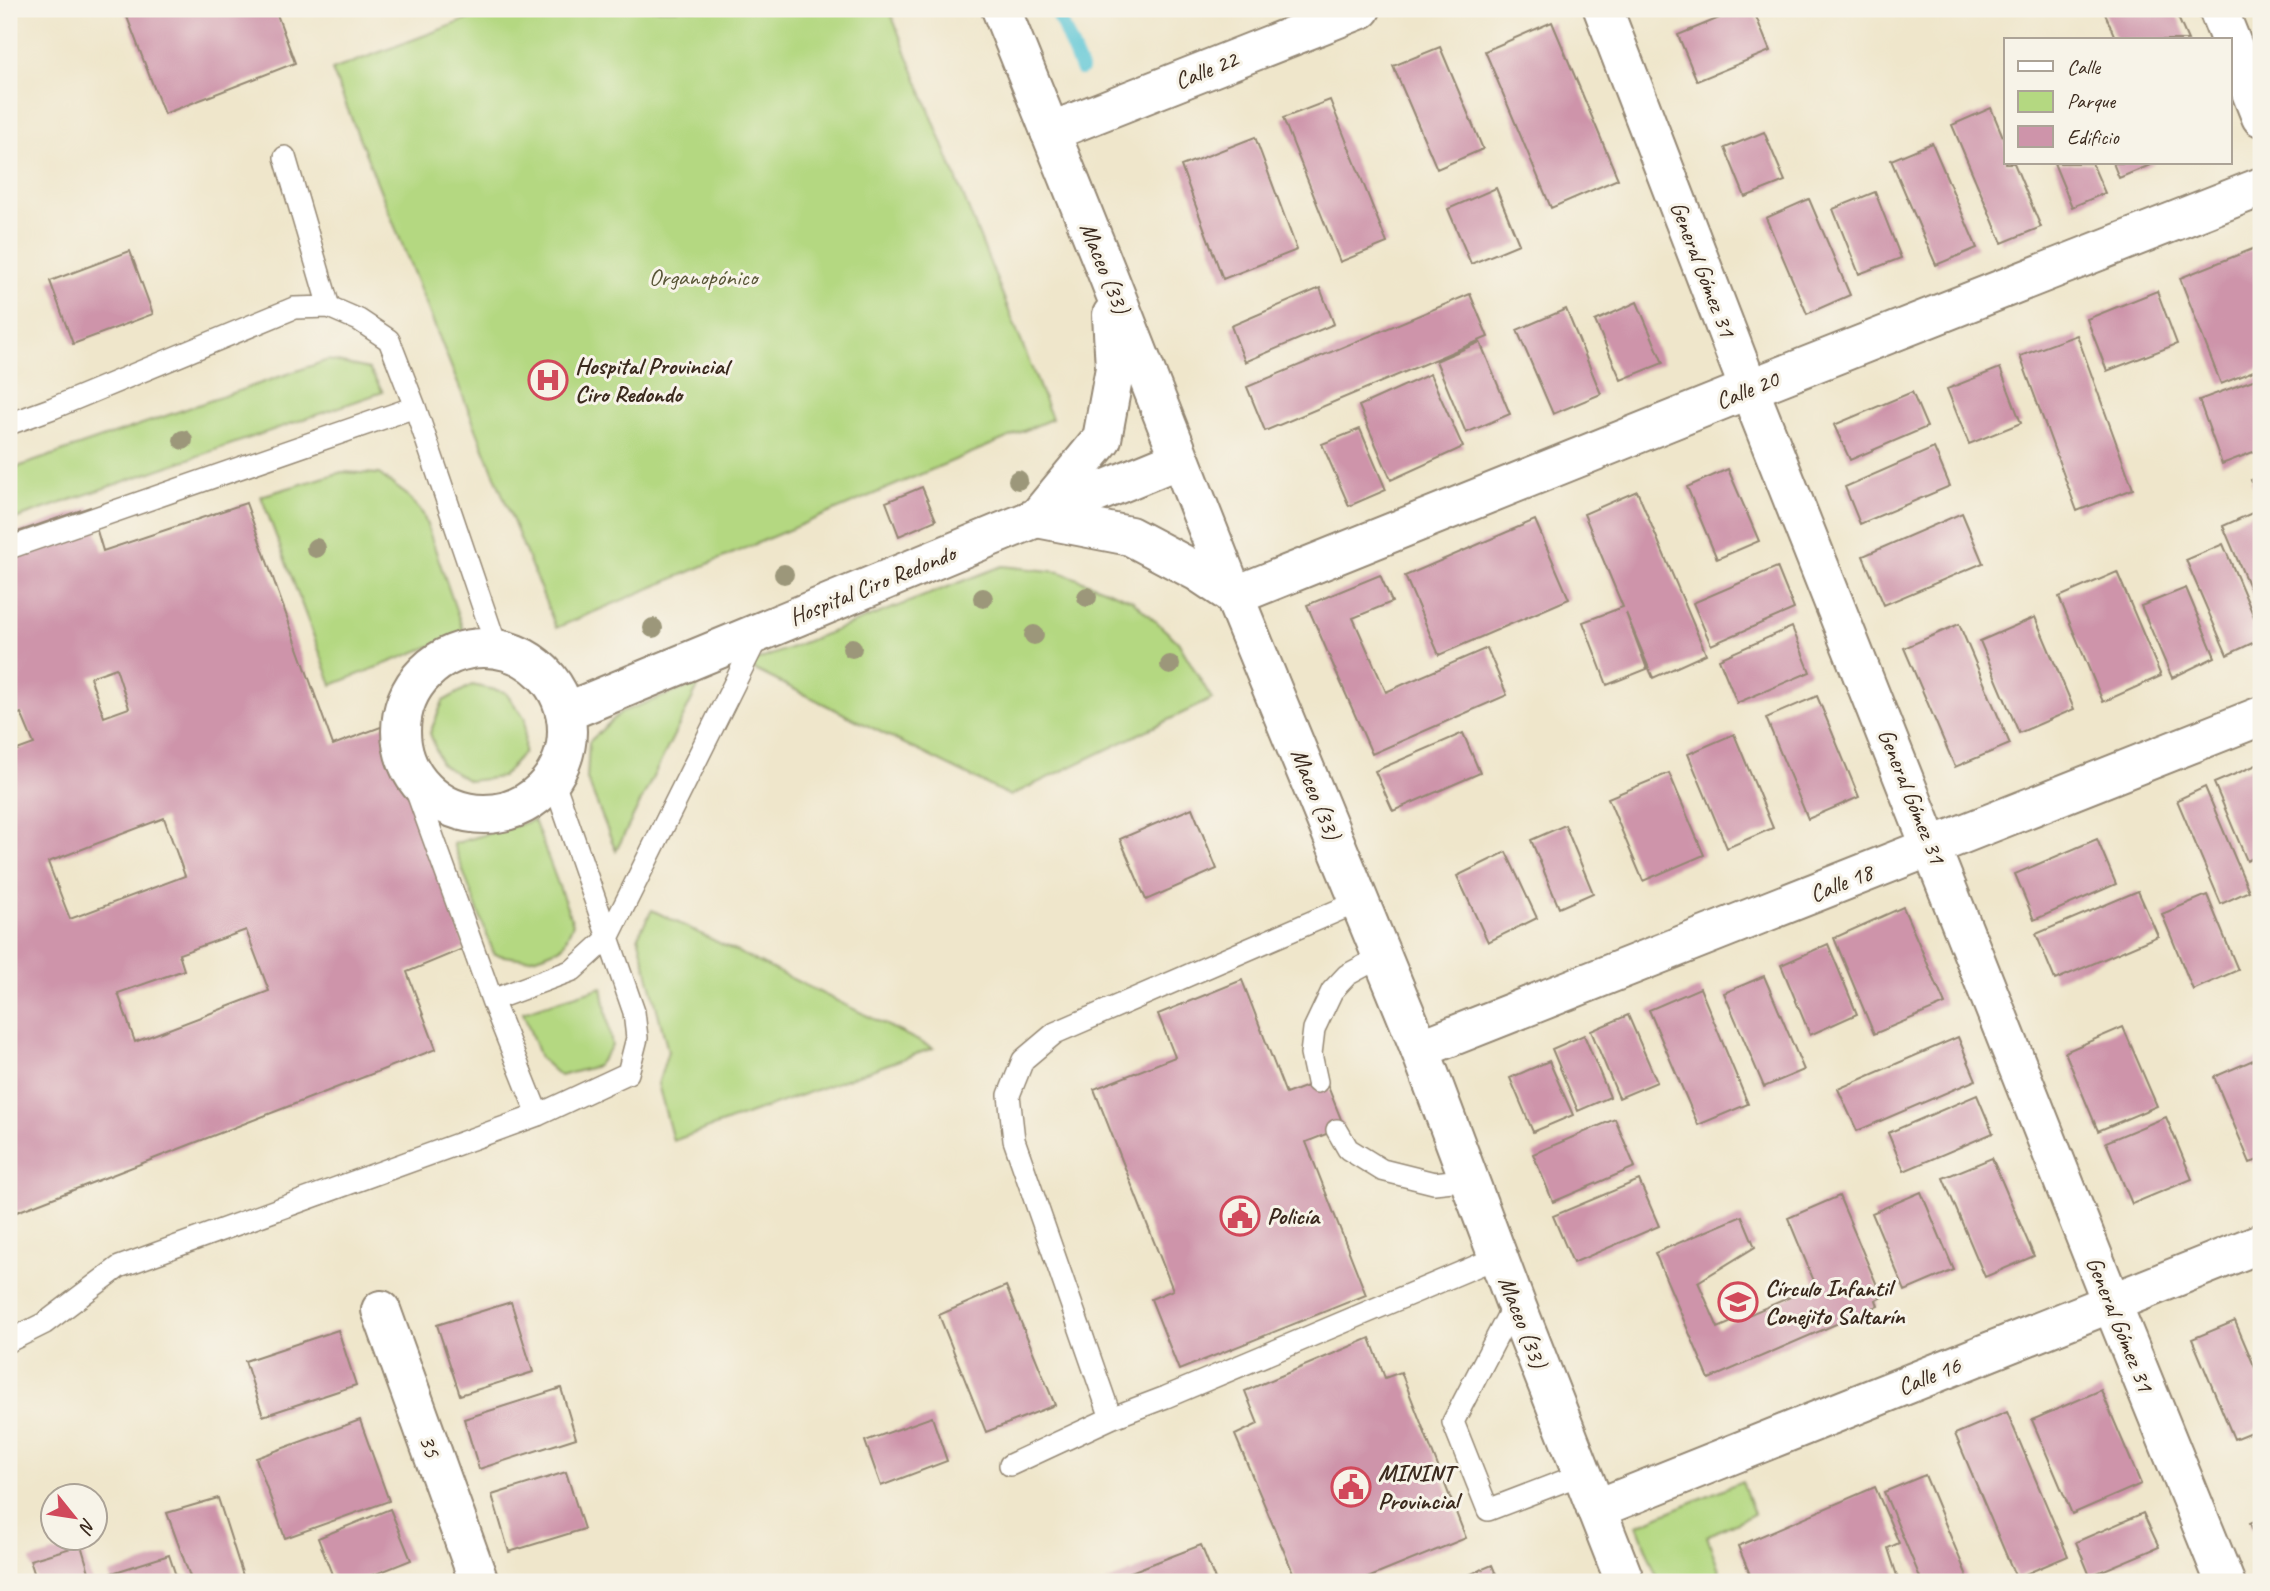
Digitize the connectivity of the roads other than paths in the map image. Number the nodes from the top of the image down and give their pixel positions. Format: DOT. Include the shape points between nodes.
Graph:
graph roads {
  1 [pos="1001,9"];
  2 [pos="1361,9"];
  3 [pos="1603,9"];
  4 [pos="2218,9"];
  5 [pos="2230,38"];
  6 [pos="2232,44"];
  7 [pos="2261,117"];
  8 [pos="1050,132"];
  9 [pos="285,158"];
  10 [pos="2261,187"];
  11 [pos="1109,278"];
  12 [pos="329,307"];
  13 [pos="1749,389"];
  14 [pos="415,407"];
  15 [pos="9,424"];
  16 [pos="1180,459"];
  17 [pos="1037,518"];
  18 [pos="9,548"];
  19 [pos="1234,596"];
  20 [pos="761,630"];
  21 [pos="497,648"];
  22 [pos="566,712"];
  23 [pos="2261,716"];
  24 [pos="408,768"];
  25 [pos="553,779"];
  26 [pos="1932,847"];
  27 [pos="1360,901"];
  28 [pos="608,938"];
  29 [pos="1382,956"];
  30 [pos="492,1000"];
  31 [pos="1420,1049"];
  32 [pos="1317,1082"];
  33 [pos="538,1115"];
  34 [pos="1337,1130"];
  35 [pos="1471,1179"];
  36 [pos="2261,1243"];
  37 [pos="1498,1257"];
  38 [pos="1515,1303"];
  39 [pos="2112,1304"];
  40 [pos="381,1310"];
  41 [pos="9,1341"];
  42 [pos="1111,1418"];
  43 [pos="1010,1465"];
  44 [pos="1582,1474"];
  45 [pos="1596,1509"];
  46 [pos="479,1582"];
  47 [pos="1625,1582"];
  48 [pos="2225,1582"];
  1 -- 8 [label="street, Maceo (33)"];
  2 -- 8 [label="street, Calle 22"];
  3 -- 13 [label="street, General Gómez 31"];
  4 -- 5 [label="street"];
  6 -- 7 [label="street"];
  8 -- 11 [label="street, Maceo (33)"];
  9 -- 12 [label="lane"];
  10 -- 13 [label="street, Calle 20"];
  11 -- 16 [label="street, Maceo (33)"];
  11 -- 17 [label="street" via="1115,368 1102,439"];
  12 -- 14 [label="lane" via="388,340"];
  12 -- 15 [label="lane" via="294,309"];
  13 -- 19 [label="street, Calle 20"];
  13 -- 26 [label="street, General Gómez 31"];
  14 -- 18 [label="lane"];
  14 -- 21 [label="lane"];
  16 -- 17 [label="street, Hospital Ciro Redondo"];
  16 -- 19 [label="street, Maceo (33)"];
  17 -- 19 [label="street" via="1130,536"];
  17 -- 20 [label="street, Hospital Ciro Redondo"];
  19 -- 27 [label="street, Maceo (33)"];
  20 -- 22 [label="street, Hospital Ciro Redondo"];
  20 -- 28 [label="lane"];
  21 -- 22 [label="street" via="544,672 558,690"];
  21 -- 24 [label="street" via="452,653 429,668 412,689 402,715 401,741"];
  22 -- 25 [label="street" via="568,735"];
  23 -- 26 [label="street, Calle 18"];
  24 -- 25 [label="street" via="442,803 464,813 490,815 514,810"];
  24 -- 30 [label="lane"];
  25 -- 28 [label="lane"];
  26 -- 31 [label="street, Calle 18"];
  26 -- 39 [label="street, General Gómez 31"];
  27 -- 29 [label="street, Maceo (33)"];
  27 -- 42 [label="lane" via="1055,1033 1023,1060 1009,1096 1014,1140"];
  28 -- 30 [label="lane" via="573,970"];
  28 -- 33 [label="lane" via="634,1012 638,1038 628,1073"];
  29 -- 31 [label="street, Maceo (33)"];
  29 -- 32 [label="lane" via="1347,975 1332,991 1314,1029 1311,1054"];
  30 -- 33 [label="lane"];
  31 -- 35 [label="street, Maceo (33)"];
  33 -- 41 [label="lane" via="119,1267 45,1323"];
  34 -- 35 [label="lane" via="1348,1149 1382,1170 1434,1183"];
  35 -- 37 [label="street, Maceo (33)"];
  36 -- 39 [label="street, Calle 16"];
  37 -- 38 [label="street, Maceo (33)"];
  37 -- 42 [label="lane"];
  38 -- 44 [label="street, Maceo (33)"];
  38 -- 44 [label="lane" via="1454,1422 1458,1434 1488,1510"];
  39 -- 45 [label="street, Calle 16"];
  39 -- 48 [label="street, General Gómez 31"];
  40 -- 46 [label="street, 35"];
  42 -- 43 [label="lane"];
  44 -- 45 [label="street, Maceo (33)"];
  45 -- 47 [label="street, Maceo (33)"];
}
